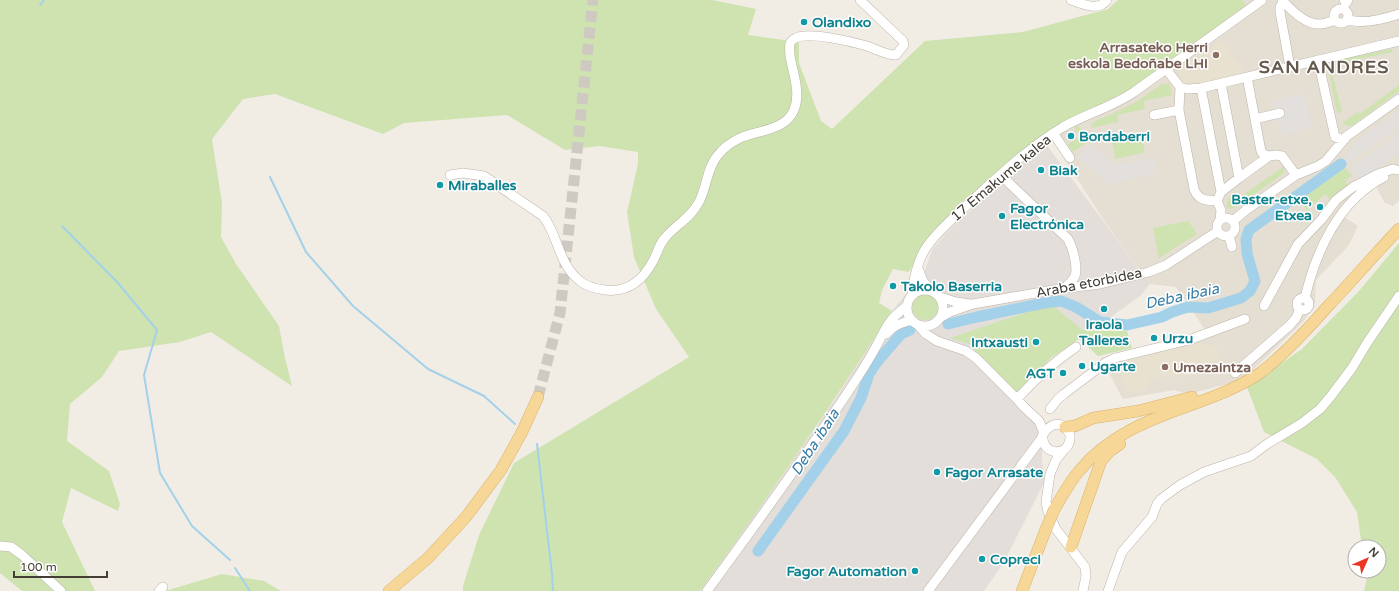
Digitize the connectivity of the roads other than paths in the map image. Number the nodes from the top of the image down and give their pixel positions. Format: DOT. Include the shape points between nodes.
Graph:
graph roads {
  1 [pos="860,0"];
  2 [pos="1071,0"];
  3 [pos="1107,0"];
  4 [pos="1262,0"];
  5 [pos="1282,1"];
  6 [pos="1346,7"];
  7 [pos="1399,14"];
  8 [pos="1399,41"];
  9 [pos="1318,60"];
  10 [pos="1290,67"];
  11 [pos="1166,69"];
  12 [pos="1246,77"];
  13 [pos="1222,83"];
  14 [pos="1180,87"];
  15 [pos="1201,88"];
  16 [pos="1399,99"];
  17 [pos="1179,110"];
  18 [pos="1280,113"];
  19 [pos="1154,115"];
  20 [pos="1255,119"];
  21 [pos="1053,133"];
  22 [pos="1344,140"];
  23 [pos="1269,156"];
  24 [pos="1070,158"];
  25 [pos="1398,169"];
  26 [pos="1004,173"];
  27 [pos="450,175"];
  28 [pos="1296,175"];
  29 [pos="1239,178"];
  30 [pos="1221,192"];
  31 [pos="1218,201"];
  32 [pos="1220,220"];
  33 [pos="1234,221"];
  34 [pos="1399,229"];
  35 [pos="1218,231"];
  36 [pos="1229,236"];
  37 [pos="1232,247"];
  38 [pos="918,268"];
  39 [pos="1076,272"];
  40 [pos="1088,285"];
  41 [pos="1064,288"];
  42 [pos="930,290"];
  43 [pos="912,294"];
  44 [pos="1399,296"];
  45 [pos="940,297"];
  46 [pos="973,304"];
  47 [pos="907,306"];
  48 [pos="1264,306"];
  49 [pos="938,319"];
  50 [pos="1245,319"];
  51 [pos="915,322"];
  52 [pos="945,343"];
  53 [pos="878,345"];
  54 [pos="1076,347"];
  55 [pos="1235,373"];
  56 [pos="1245,382"];
  57 [pos="538,397"];
  58 [pos="1017,399"];
  59 [pos="1204,400"];
  60 [pos="1050,409"];
  61 [pos="1038,413"];
  62 [pos="1058,426"];
  63 [pos="1044,434"];
  64 [pos="1046,447"];
  65 [pos="1063,451"];
  66 [pos="1050,474"];
  67 [pos="0,546"];
  68 [pos="1071,547"];
  69 [pos="61,591"];
  70 [pos="389,591"];
  71 [pos="707,591"];
  72 [pos="928,591"];
  73 [pos="1022,591"];
  74 [pos="1082,591"];
  75 [pos="1108,591"];
  1 -- 27 [label="street" via="903,41 904,46 896,55 891,55 830,38 798,36 794,39 790,44 790,50 797,98 792,113 784,122 739,138 719,154 712,164 704,192 692,214 668,234 649,268 628,287 617,291 606,290 580,281 558,250 543,216 484,176 463,173"];
  2 -- 3 [label="street" via="1094,7"];
  4 -- 11 [label="street, 17 Emakume kalea"];
  5 -- 6 [label="street" via="1304,20 1318,24 1336,20 1342,23"];
  5 -- 10 [label="street" via="1280,12"];
  6 -- 7 [label="street" via="1353,22"];
  8 -- 9 [label="street"];
  9 -- 10 [label="street"];
  9 -- 22 [label="street" via="1336,137"];
  10 -- 12 [label="street"];
  11 -- 14 [label="street"];
  11 -- 21 [label="street, 17 Emakume kalea" via="1122,100"];
  12 -- 13 [label="street"];
  12 -- 20 [label="street"];
  13 -- 15 [label="street"];
  13 -- 29 [label="street"];
  14 -- 15 [label="street"];
  14 -- 17 [label="street"];
  15 -- 30 [label="street"];
  16 -- 22 [label="street"];
  17 -- 19 [label="street"];
  17 -- 31 [label="street" via="1192,182 1197,195 1204,200"];
  18 -- 20 [label="street"];
  20 -- 23 [label="street" via="1261,151"];
  21 -- 24 [label="street"];
  21 -- 26 [label="street, 17 Emakume kalea"];
  22 -- 28 [label="street" via="1326,161"];
  23 -- 28 [label="street" via="1282,156"];
  23 -- 29 [label="street"];
  25 -- 48 [label="street" via="1365,180 1336,200 1298,244"];
  25 -- 55 [label="street" via="1360,192 1343,211 1335,222 1312,273 1305,298 1309,306 1300,309 1289,326"];
  26 -- 38 [label="street, 17 Emakume kalea" via="932,240 921,257"];
  26 -- 39 [label="street" via="1068,239 1072,245"];
  28 -- 33 [label="street"];
  29 -- 30 [label="street"];
  30 -- 31 [label="street"];
  31 -- 32 [label="street"];
  32 -- 33 [label="street" via="1228,218"];
  32 -- 35 [label="street" via="1217,225"];
  33 -- 36 [label="street" via="1234,232"];
  34 -- 56 [label="main road" via="1304,333 1270,364"];
  35 -- 36 [label="street" via="1221,235"];
  35 -- 40 [label="street, Araba etorbidea" via="1154,270"];
  36 -- 37 [label="street"];
  38 -- 42 [label="street"];
  38 -- 43 [label="street, 17 Emakume kalea"];
  39 -- 40 [label="street" via="1078,278"];
  39 -- 41 [label="street"];
  40 -- 41 [label="street, Araba etorbidea"];
  41 -- 46 [label="street, Araba etorbidea"];
  42 -- 43 [label="street"];
  42 -- 45 [label="street"];
  43 -- 47 [label="street"];
  44 -- 75 [label="street" via="1349,372 1320,409 1251,456 1204,472 1161,499 1152,517 1122,552"];
  45 -- 46 [label="street, Araba etorbidea"];
  45 -- 49 [label="street" via="943,307"];
  46 -- 49 [label="street, Araba etorbidea"];
  47 -- 51 [label="street" via="907,312"];
  47 -- 53 [label="street" via="888,323"];
  49 -- 51 [label="street" via="927,326"];
  49 -- 52 [label="street" via="935,333"];
  50 -- 60 [label="street" via="1189,340 1115,358 1064,394"];
  51 -- 52 [label="street" via="926,334"];
  51 -- 53 [label="street" via="898,324 891,328"];
  52 -- 58 [label="street" via="976,358"];
  53 -- 71 [label="street" via="839,406"];
  54 -- 58 [label="street" via="1037,377"];
  56 -- 59 [label="main road"];
  56 -- 62 [label="main road" via="1138,411 1093,418 1075,426"];
  57 -- 70 [label="main road" via="501,470 466,517 428,558"];
  58 -- 61 [label="street"];
  58 -- 63 [label="street" via="1039,421"];
  59 -- 68 [label="main road" via="1127,438 1110,451 1101,461"];
  59 -- 73 [label="main road, bridge" via="1154,418 1122,434 1093,455 1068,486 1055,508"];
  60 -- 61 [label="street"];
  60 -- 62 [label="street"];
  61 -- 62 [label="street"];
  62 -- 63 [label="street" via="1048,427"];
  62 -- 65 [label="street" via="1068,430 1070,440"];
  63 -- 64 [label="street"];
  63 -- 72 [label="street"];
  64 -- 65 [label="street" via="1053,452"];
  64 -- 66 [label="street" via="1050,460"];
  65 -- 66 [label="street"];
  66 -- 68 [label="street" via="1046,502 1048,512 1056,529"];
  67 -- 69 [label="street" via="11,547 22,554"];
  68 -- 74 [label="street" via="1085,567 1086,576"];
}
